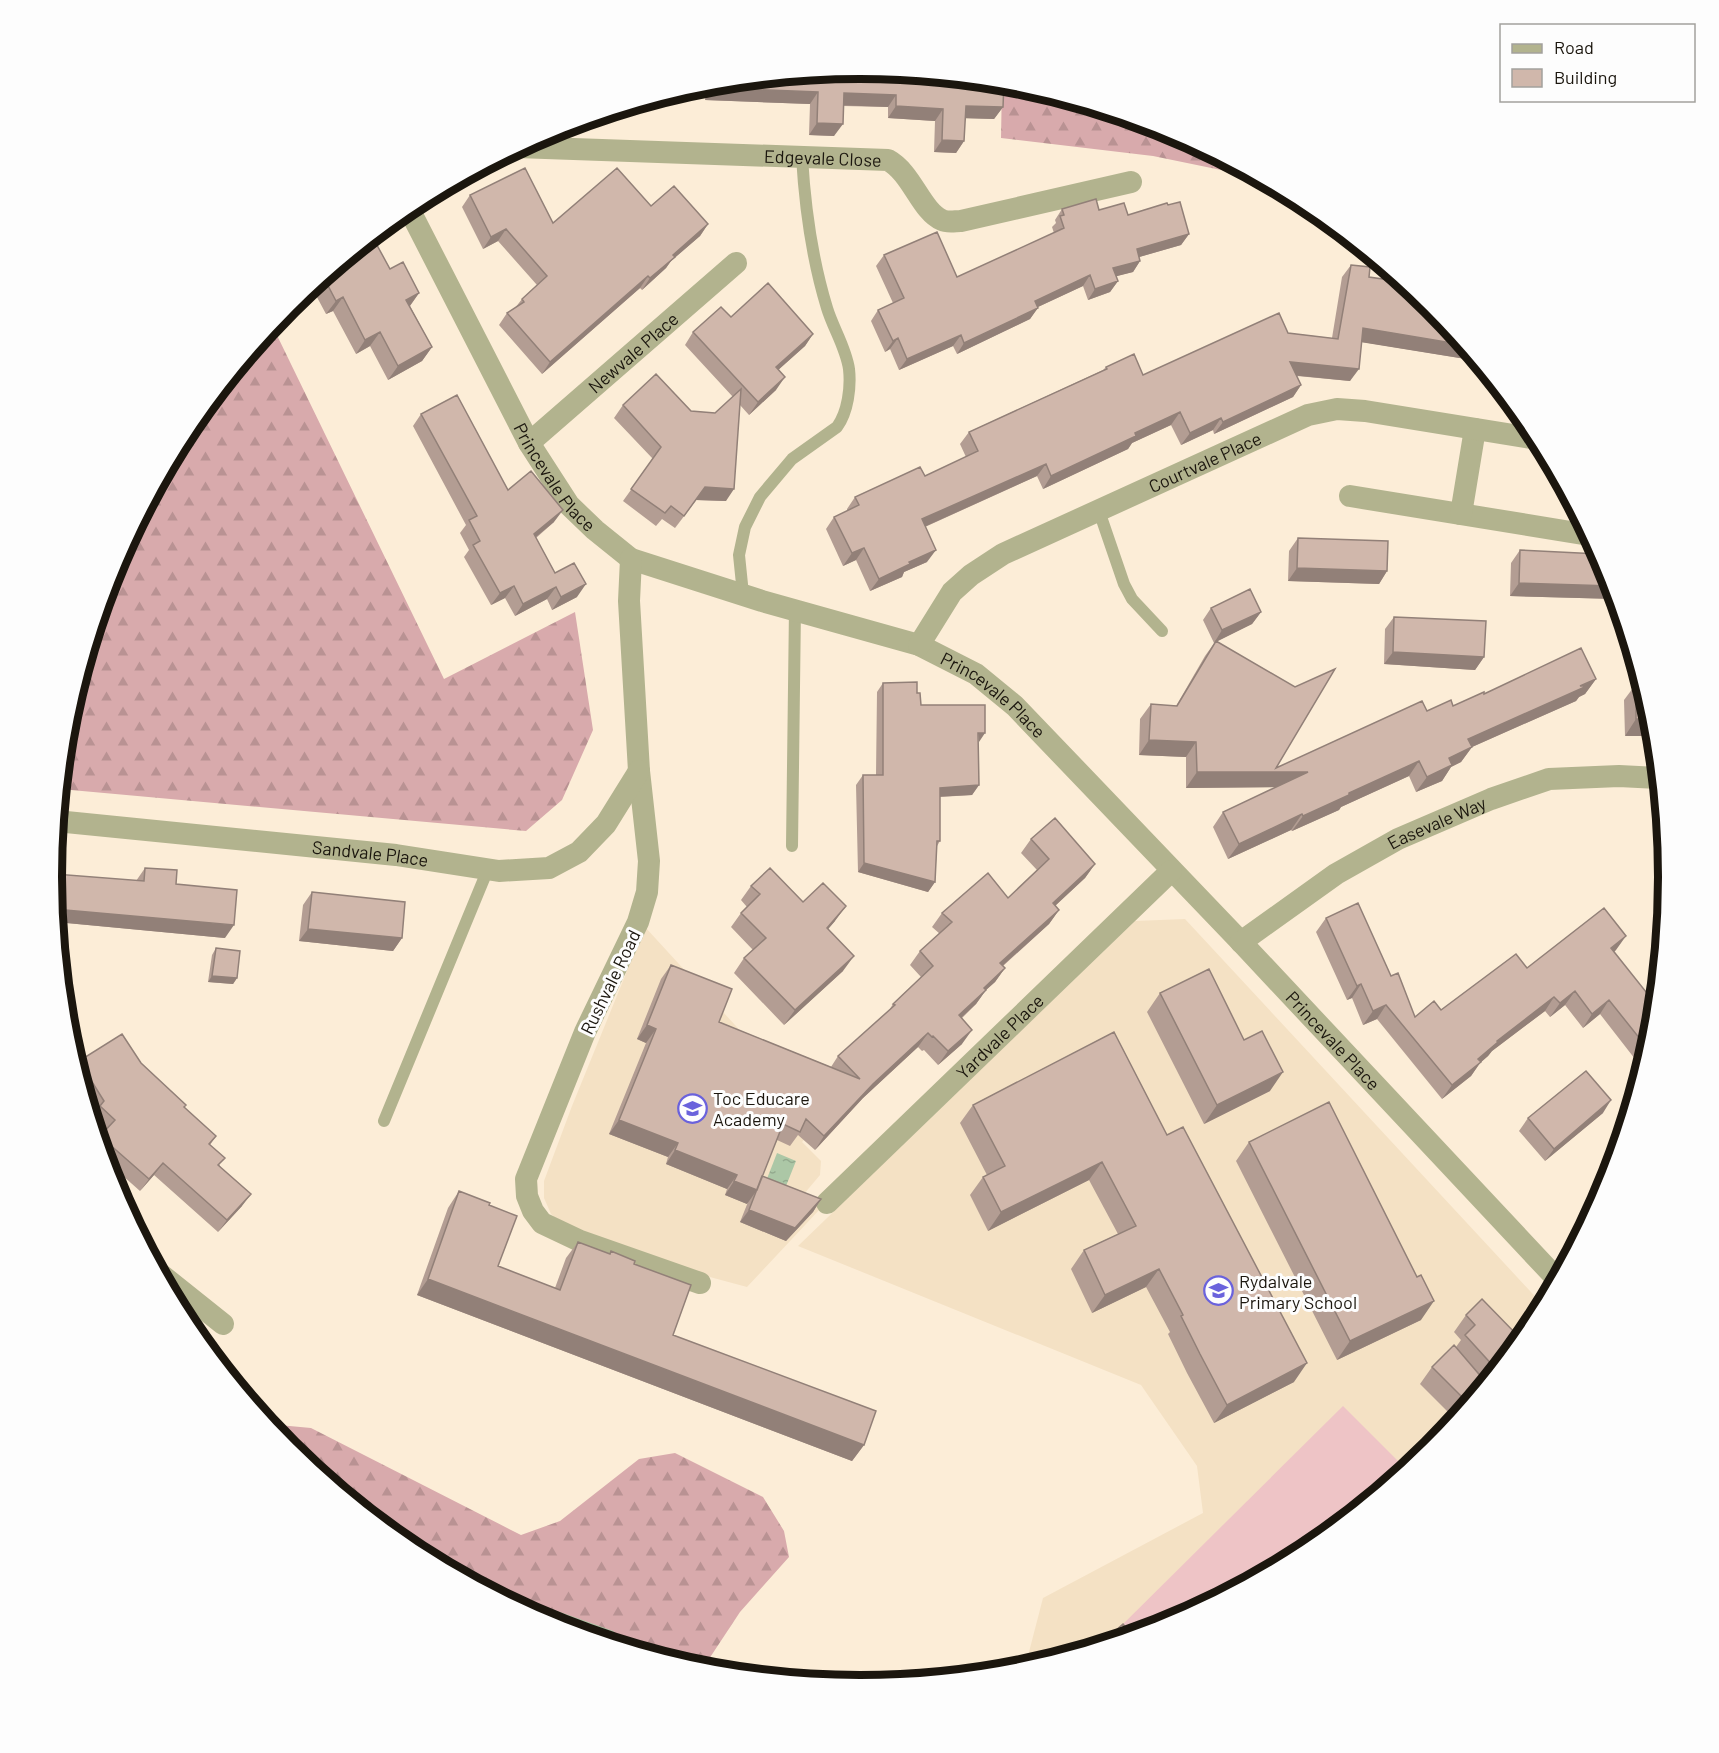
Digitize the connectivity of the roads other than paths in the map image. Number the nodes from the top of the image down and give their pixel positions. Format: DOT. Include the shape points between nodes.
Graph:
graph roads {
  1 [pos="536,148"];
  2 [pos="802,157"];
  3 [pos="1131,182"];
  4 [pos="412,216"];
  5 [pos="736,263"];
  6 [pos="1475,429"];
  7 [pos="1525,437"];
  8 [pos="529,443"];
  9 [pos="1350,496"];
  10 [pos="1099,510"];
  11 [pos="1461,514"];
  12 [pos="1579,533"];
  13 [pos="631,559"];
  14 [pos="743,594"];
  15 [pos="795,608"];
  16 [pos="1162,631"];
  17 [pos="919,645"];
  18 [pos="639,771"];
  19 [pos="1652,778"];
  20 [pos="63,822"];
  21 [pos="792,846"];
  22 [pos="488,869"];
  23 [pos="1171,871"];
  24 [pos="1241,942"];
  25 [pos="384,1121"];
  26 [pos="827,1203"];
  27 [pos="1552,1274"];
  28 [pos="700,1283"];
  29 [pos="173,1284"];
  30 [pos="223,1324"];
  1 -- 2 [label="street, Edgevale Close"];
  2 -- 3 [label="street, Edgevale Close" via="888,160 901,169 933,214 949,222"];
  2 -- 14 [label="lane" via="808,226 819,277 848,366 846,409 837,427 792,459 760,497 739,555"];
  4 -- 8 [label="street, Princevale Place"];
  5 -- 8 [label="street, Newvale Place"];
  6 -- 7 [label="street, Courtvale Place"];
  6 -- 10 [label="street, Courtvale Place" via="1365,411 1337,409 1308,415"];
  6 -- 11 [label="street"];
  8 -- 13 [label="street, Princevale Place" via="569,505"];
  9 -- 11 [label="street"];
  10 -- 16 [label="lane" via="1124,584 1132,599"];
  10 -- 17 [label="street, Courtvale Place" via="1003,554 971,575 952,592"];
  11 -- 12 [label="street"];
  13 -- 14 [label="street, Princevale Place"];
  13 -- 18 [label="street, Rushvale Road" via="629,601"];
  14 -- 15 [label="street, Princevale Place"];
  15 -- 17 [label="street, Princevale Place"];
  15 -- 21 [label="lane"];
  17 -- 23 [label="street, Princevale Place" via="976,674 1015,706"];
  18 -- 22 [label="street, Sandvale Place" via="606,824 579,852 549,868"];
  18 -- 28 [label="street, Rushvale Road" via="649,861 647,892 638,922 585,1032 526,1179 527,1196 542,1222 580,1241"];
  19 -- 24 [label="street, Easevale Way" via="1549,779 1491,799 1398,839 1336,874"];
  20 -- 22 [label="street, Sandvale Place" via="396,855"];
  22 -- 25 [label="lane"];
  23 -- 24 [label="street, Princevale Place"];
  23 -- 26 [label="street, Yardvale Place"];
  24 -- 27 [label="street, Princevale Place"];
  29 -- 30 [label="street"];
}
